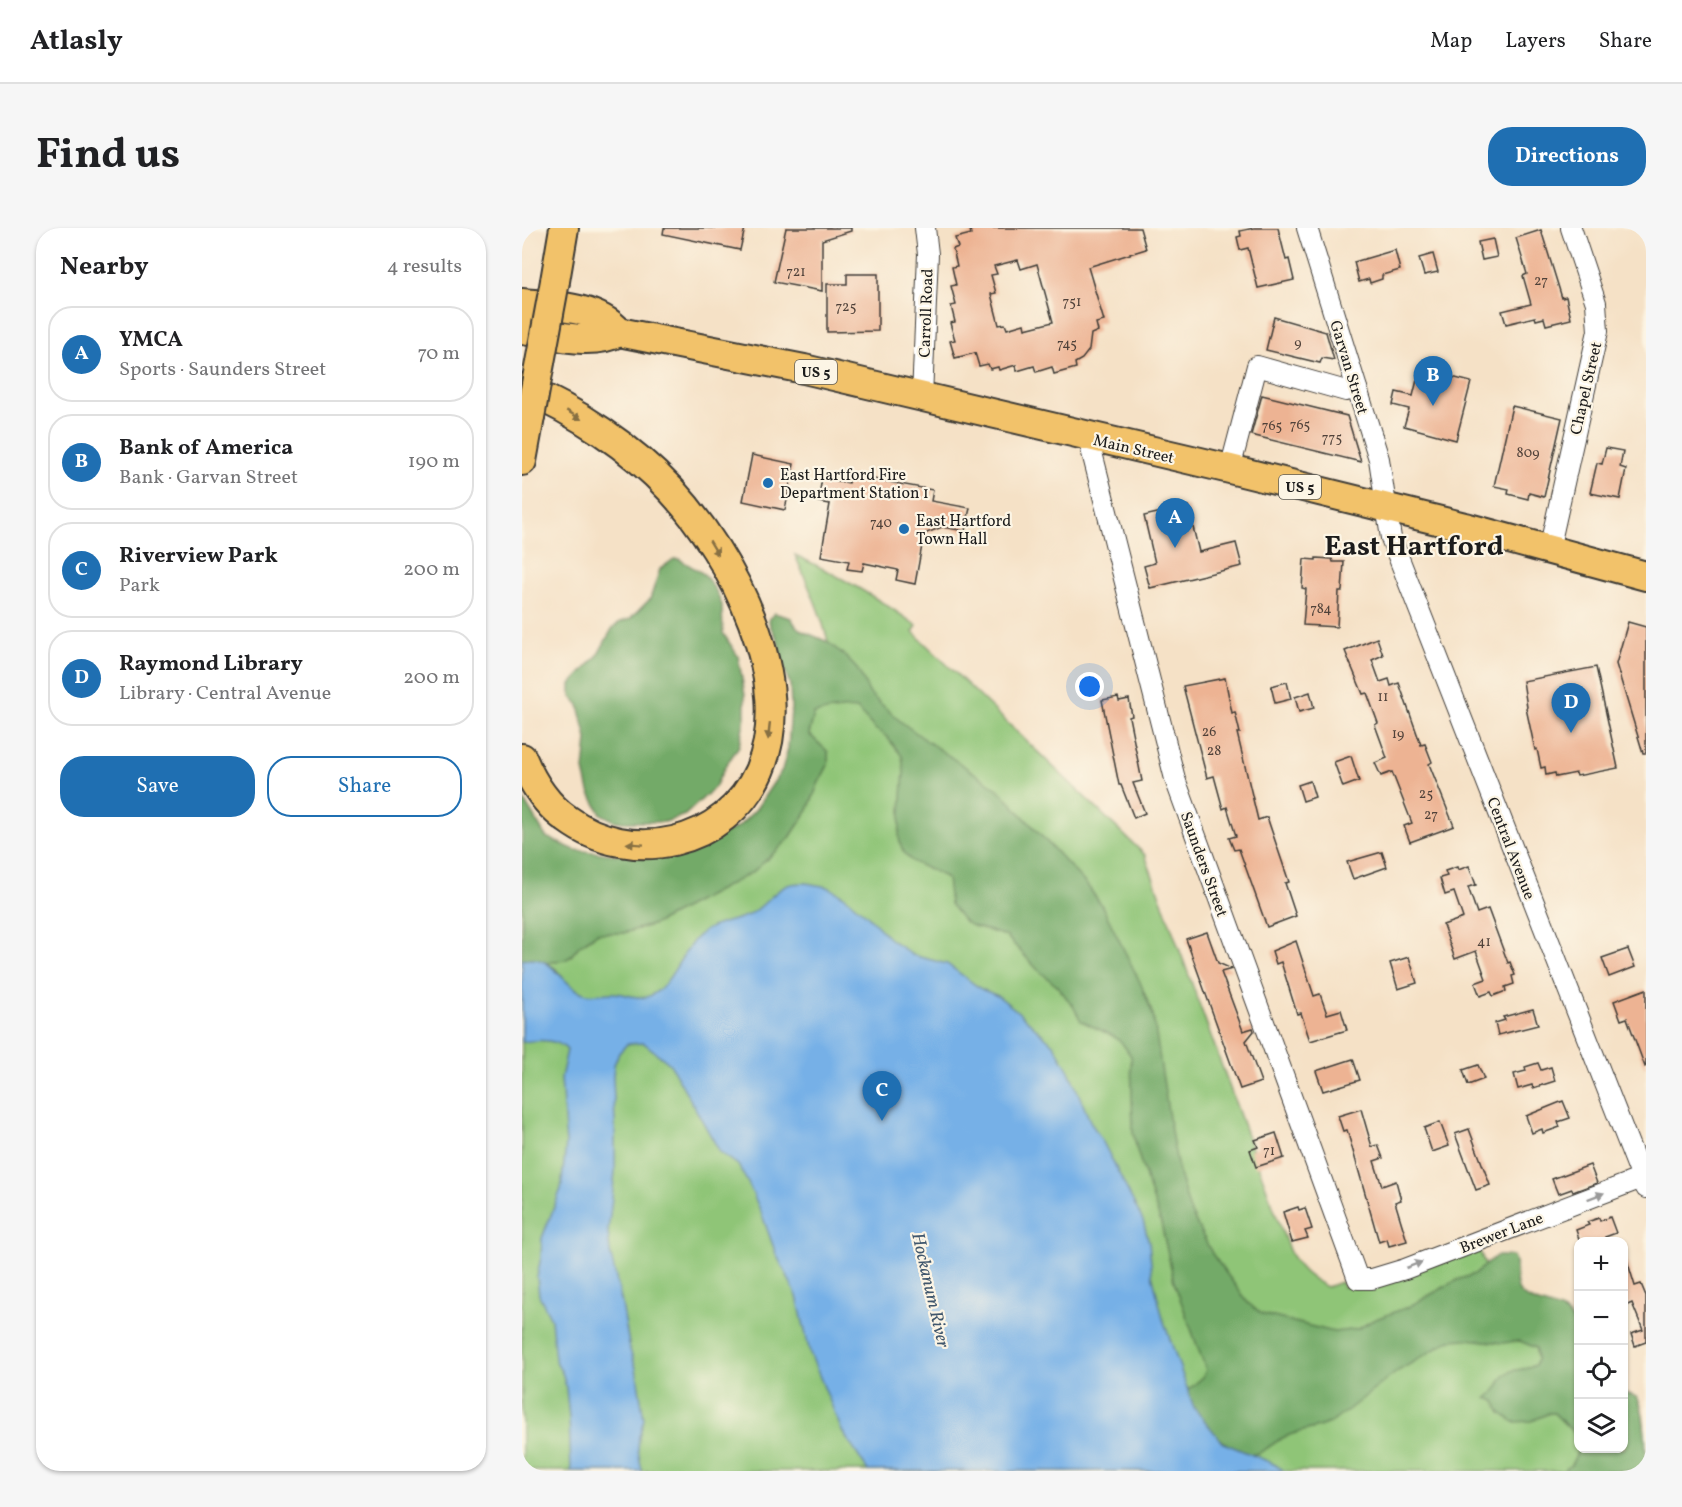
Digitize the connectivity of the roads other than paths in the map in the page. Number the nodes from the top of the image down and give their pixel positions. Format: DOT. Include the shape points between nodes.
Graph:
graph roads {
  1 [pos="564,228"];
  2 [pos="925,228"];
  3 [pos="1307,228"];
  4 [pos="1570,228"];
  5 [pos="522,303"];
  6 [pos="522,330"];
  7 [pos="619,332"];
  8 [pos="522,388"];
  9 [pos="1357,389"];
  10 [pos="922,397"];
  11 [pos="1088,437"];
  12 [pos="522,461"];
  13 [pos="1230,469"];
  14 [pos="1385,507"];
  15 [pos="1549,550"];
  16 [pos="1646,576"];
  17 [pos="522,758"];
  18 [pos="1644,1183"];
  19 [pos="1358,1280"];
  1 -- 12 [label="highway, bridge"];
  2 -- 10 [label="street, Carroll Road" via="928,254"];
  3 -- 9 [label="street, Garvan Street"];
  4 -- 15 [label="street, Chapel Street" via="1596,303 1598,331"];
  5 -- 7 [label="highway, Main Street / US 5" via="595,315"];
  6 -- 7 [label="highway, Main Street / US 5" via="595,340"];
  7 -- 10 [label="highway, Main Street / US 5"];
  8 -- 17 [label="highway, one-way" via="614,441 654,473 692,515 729,573 753,627 770,693 767,744 756,777 743,797 709,827 673,842 629,844 586,831 547,802"];
  9 -- 13 [label="street" via="1346,391 1257,366"];
  9 -- 14 [label="street, Garvan Street" via="1379,459"];
  10 -- 11 [label="highway, Main Street / US 5"];
  11 -- 13 [label="highway, Main Street / US 5"];
  11 -- 19 [label="street, Saunders Street" via="1179,789"];
  13 -- 14 [label="highway, Main Street / US 5"];
  14 -- 15 [label="highway, Main Street / US 5"];
  14 -- 18 [label="street, Central Avenue" via="1397,554"];
  15 -- 16 [label="highway, Main Street / US 5"];
  19 -- 18 [label="street, Brewer Lane, one-way" via="1405,1269"];
}
